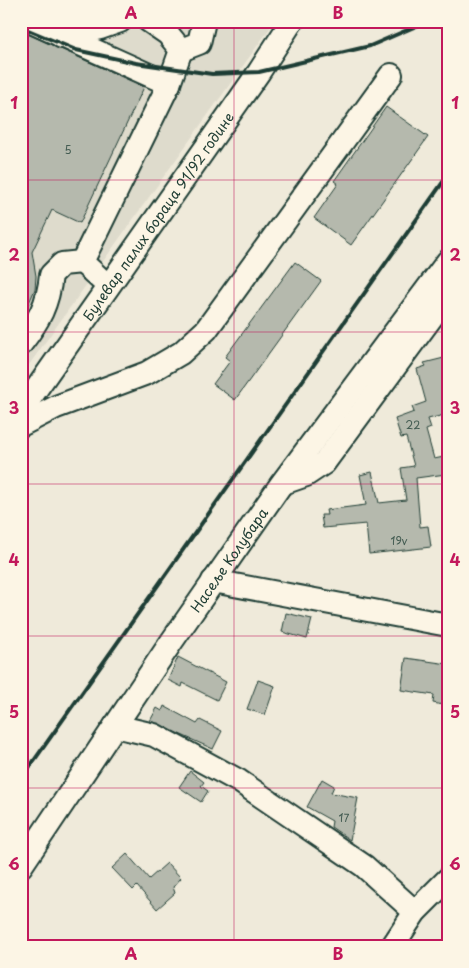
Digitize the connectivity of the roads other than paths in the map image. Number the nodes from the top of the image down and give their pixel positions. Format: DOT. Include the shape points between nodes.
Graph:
graph roads {
  1 [pos="29,21"];
  2 [pos="120,21"];
  3 [pos="149,21"];
  4 [pos="204,21"];
  5 [pos="292,21"];
  6 [pos="62,36"];
  7 [pos="181,50"];
  8 [pos="391,75"];
  9 [pos="169,84"];
  10 [pos="448,261"];
  11 [pos="82,262"];
  12 [pos="108,286"];
  13 [pos="448,295"];
  14 [pos="21,344"];
  15 [pos="21,411"];
  16 [pos="21,425"];
  17 [pos="282,483"];
  18 [pos="213,582"];
  19 [pos="448,625"];
  20 [pos="115,726"];
  21 [pos="21,866"];
  22 [pos="448,879"];
  23 [pos="415,912"];
  24 [pos="392,947"];
  1 -- 6 [label="street"];
  2 -- 6 [label="street"];
  3 -- 7 [label="street" via="168,34"];
  4 -- 7 [label="street" via="199,42"];
  5 -- 12 [label="street, Булевар палих бораца 91/92 године"];
  6 -- 9 [label="street"];
  7 -- 9 [label="street"];
  8 -- 16 [label="street" via="206,330 181,353 147,373 56,406"];
  9 -- 11 [label="street"];
  10 -- 17 [label="street, Насеље Колубара"];
  11 -- 12 [label="street"];
  11 -- 14 [label="street" via="62,264 51,275 49,296 42,313"];
  12 -- 15 [label="street, Булевар палих бораца 91/92 године"];
  13 -- 17 [label="street" via="324,462 306,475"];
  17 -- 18 [label="street, Насеље Колубара"];
  18 -- 19 [label="street"];
  18 -- 20 [label="street, Насеље Колубара"];
  20 -- 21 [label="street, Насеље Колубара"];
  20 -- 23 [label="street" via="154,735 239,781 364,866"];
  22 -- 23 [label="street"];
  23 -- 24 [label="street"];
}
